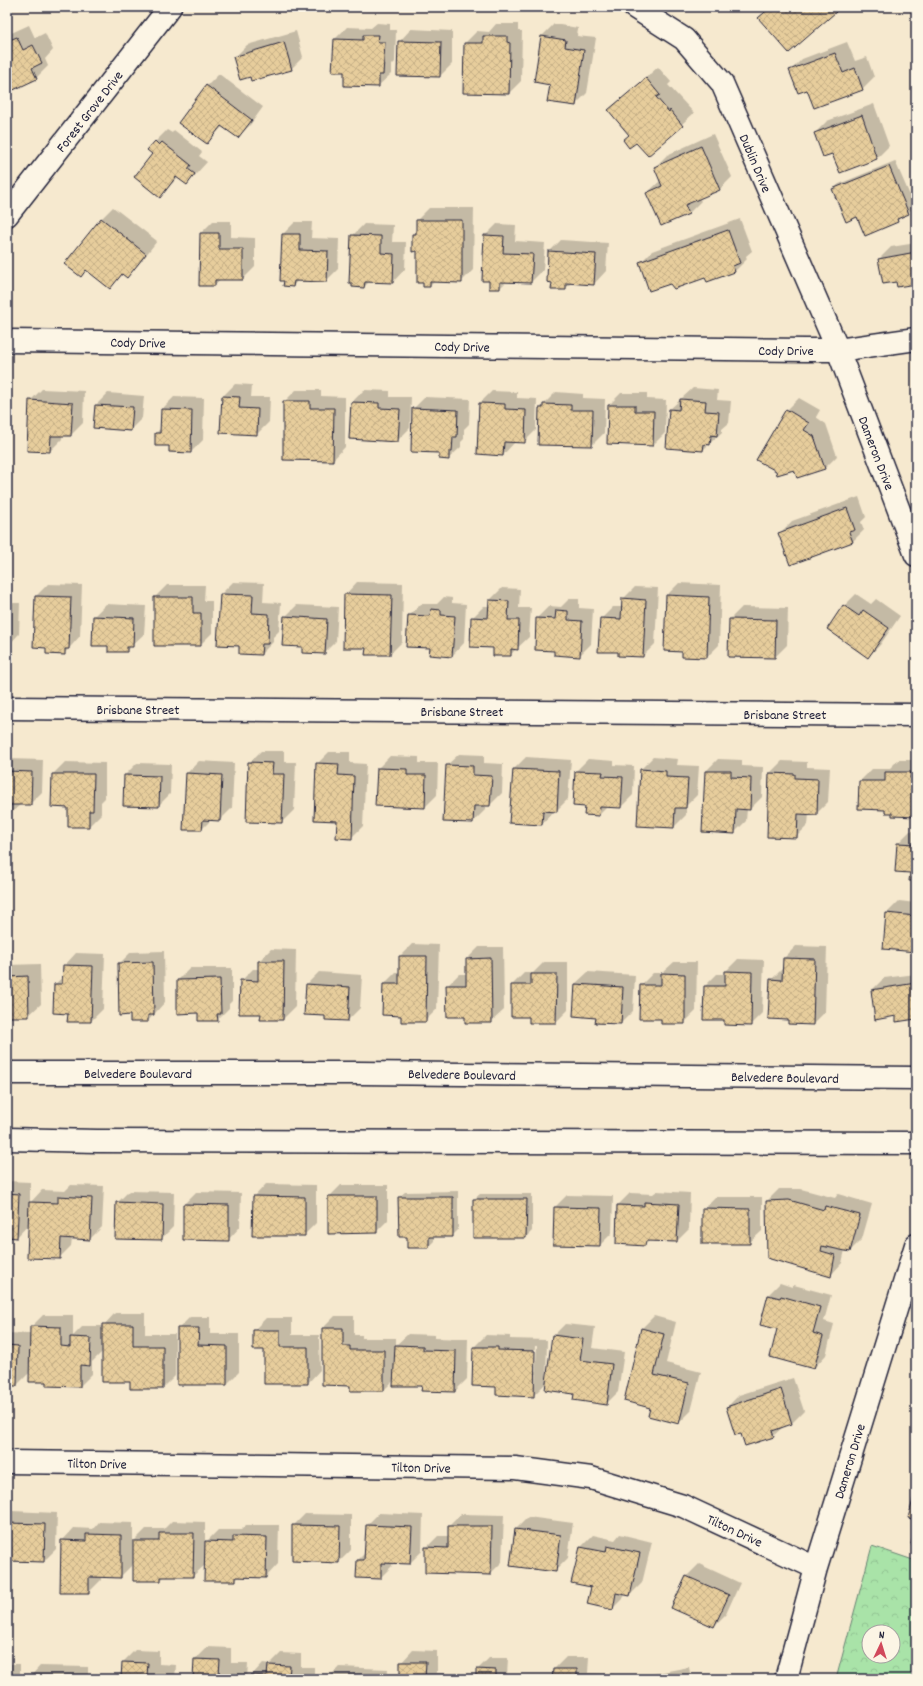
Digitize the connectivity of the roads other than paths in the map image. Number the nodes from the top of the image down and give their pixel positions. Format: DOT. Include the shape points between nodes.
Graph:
graph roads {
  1 [pos="170,7"];
  2 [pos="634,7"];
  3 [pos="7,215"];
  4 [pos="916,339"];
  5 [pos="7,341"];
  6 [pos="838,350"];
  7 [pos="916,555"];
  8 [pos="7,708"];
  9 [pos="916,715"];
  10 [pos="7,1073"];
  11 [pos="916,1078"];
  12 [pos="7,1139"];
  13 [pos="916,1143"];
  14 [pos="916,1245"];
  15 [pos="7,1462"];
  16 [pos="816,1568"];
  17 [pos="786,1679"];
  1 -- 3 [label="street, Forest Grove Drive"];
  2 -- 6 [label="street, Dublin Drive" via="684,38 722,83"];
  4 -- 6 [label="street, Cody Drive"];
  5 -- 6 [label="street, Cody Drive"];
  6 -- 7 [label="street, Dameron Drive"];
  8 -- 9 [label="street, Brisbane Street"];
  10 -- 11 [label="street, Belvedere Boulevard"];
  12 -- 13 [label="street"];
  14 -- 16 [label="street, Dameron Drive"];
  15 -- 16 [label="street, Tilton Drive" via="515,1468 591,1478 683,1506"];
  16 -- 17 [label="street, Dameron Drive"];
}
